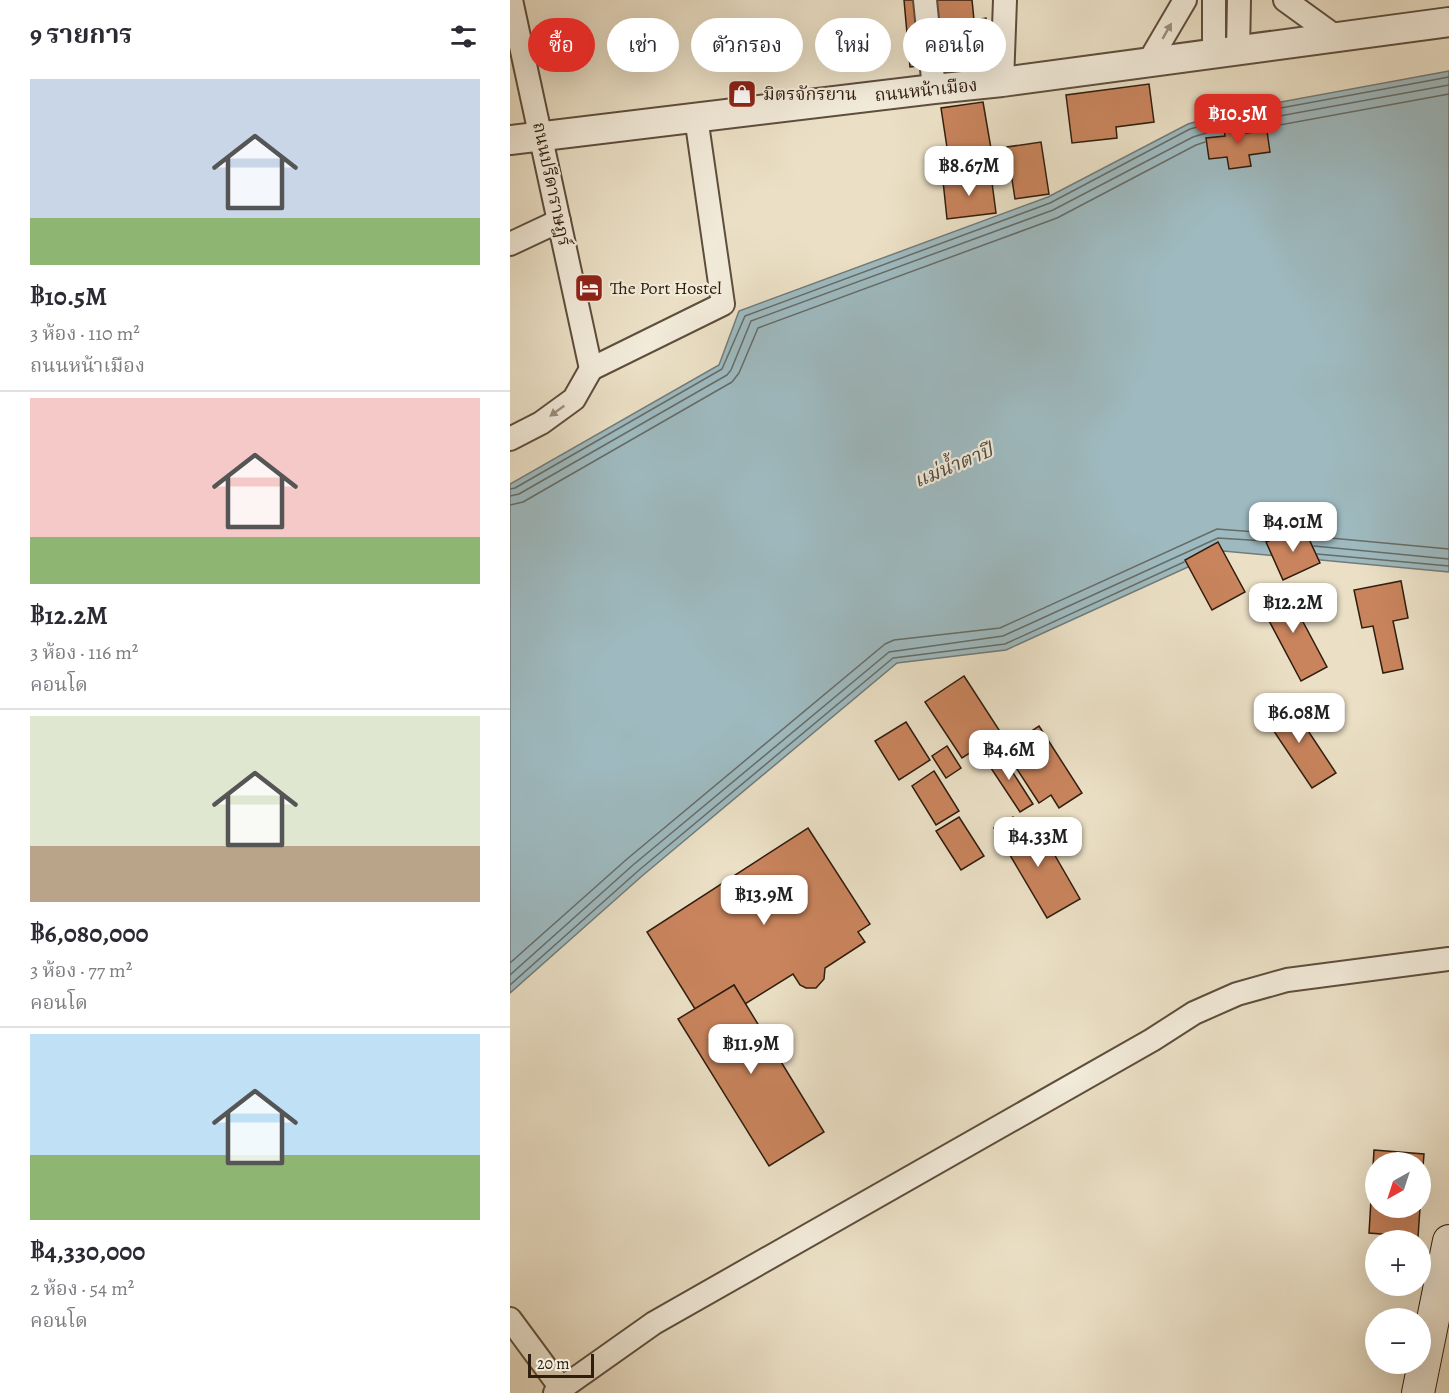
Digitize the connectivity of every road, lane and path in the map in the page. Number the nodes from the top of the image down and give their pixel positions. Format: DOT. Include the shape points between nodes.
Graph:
graph roads {
  1 [pos="511,0"];
  2 [pos="925,0"];
  3 [pos="1005,0"];
  4 [pos="1185,0"];
  5 [pos="1214,0"];
  6 [pos="1239,0"];
  7 [pos="1285,0"];
  8 [pos="1449,22"];
  9 [pos="1336,37"];
  10 [pos="1226,52"];
  11 [pos="1148,63"];
  12 [pos="1002,82"];
  13 [pos="934,89"];
  14 [pos="696,117"];
  15 [pos="542,135"];
  16 [pos="510,140"];
  17 [pos="559,221"];
  18 [pos="510,244"];
  19 [pos="591,369"];
  20 [pos="510,440"];
  21 [pos="1449,959"];
  22 [pos="1449,1241"];
  23 [pos="510,1319"];
  24 [pos="558,1390"];
  25 [pos="1418,1393"];
  1 -- 15 [label="street, ถนนปรีดาราษฎร์"];
  2 -- 13 [label="street"];
  3 -- 12 [label="street"];
  11 -- 4 [label="street, one-way"];
  5 -- 10 [label="street"];
  6 -- 10 [label="street"];
  7 -- 9 [label="street"];
  8 -- 9 [label="street, ถนนหน้าเมือง"];
  9 -- 10 [label="street, ถนนหน้าเมือง"];
  10 -- 11 [label="street, ถนนหน้าเมือง"];
  11 -- 12 [label="street, ถนนหน้าเมือง"];
  12 -- 13 [label="street, ถนนหน้าเมือง"];
  13 -- 14 [label="street, ถนนหน้าเมือง"];
  14 -- 15 [label="street, ถนนหน้าเมือง"];
  14 -- 19 [label="street" via="723,304"];
  15 -- 16 [label="street, ถนนหน้าเมือง"];
  15 -- 17 [label="street, ถนนปรีดาราษฎร์"];
  17 -- 18 [label="street"];
  17 -- 19 [label="street, ถนนปรีดาราษฎร์"];
  19 -- 20 [label="street, one-way" via="574,399"];
  21 -- 24 [label="street" via="1287,980 1237,994 1194,1013 654,1323"];
  22 -- 25 [label="main road"];
  23 -- 24 [label="street"];
}
